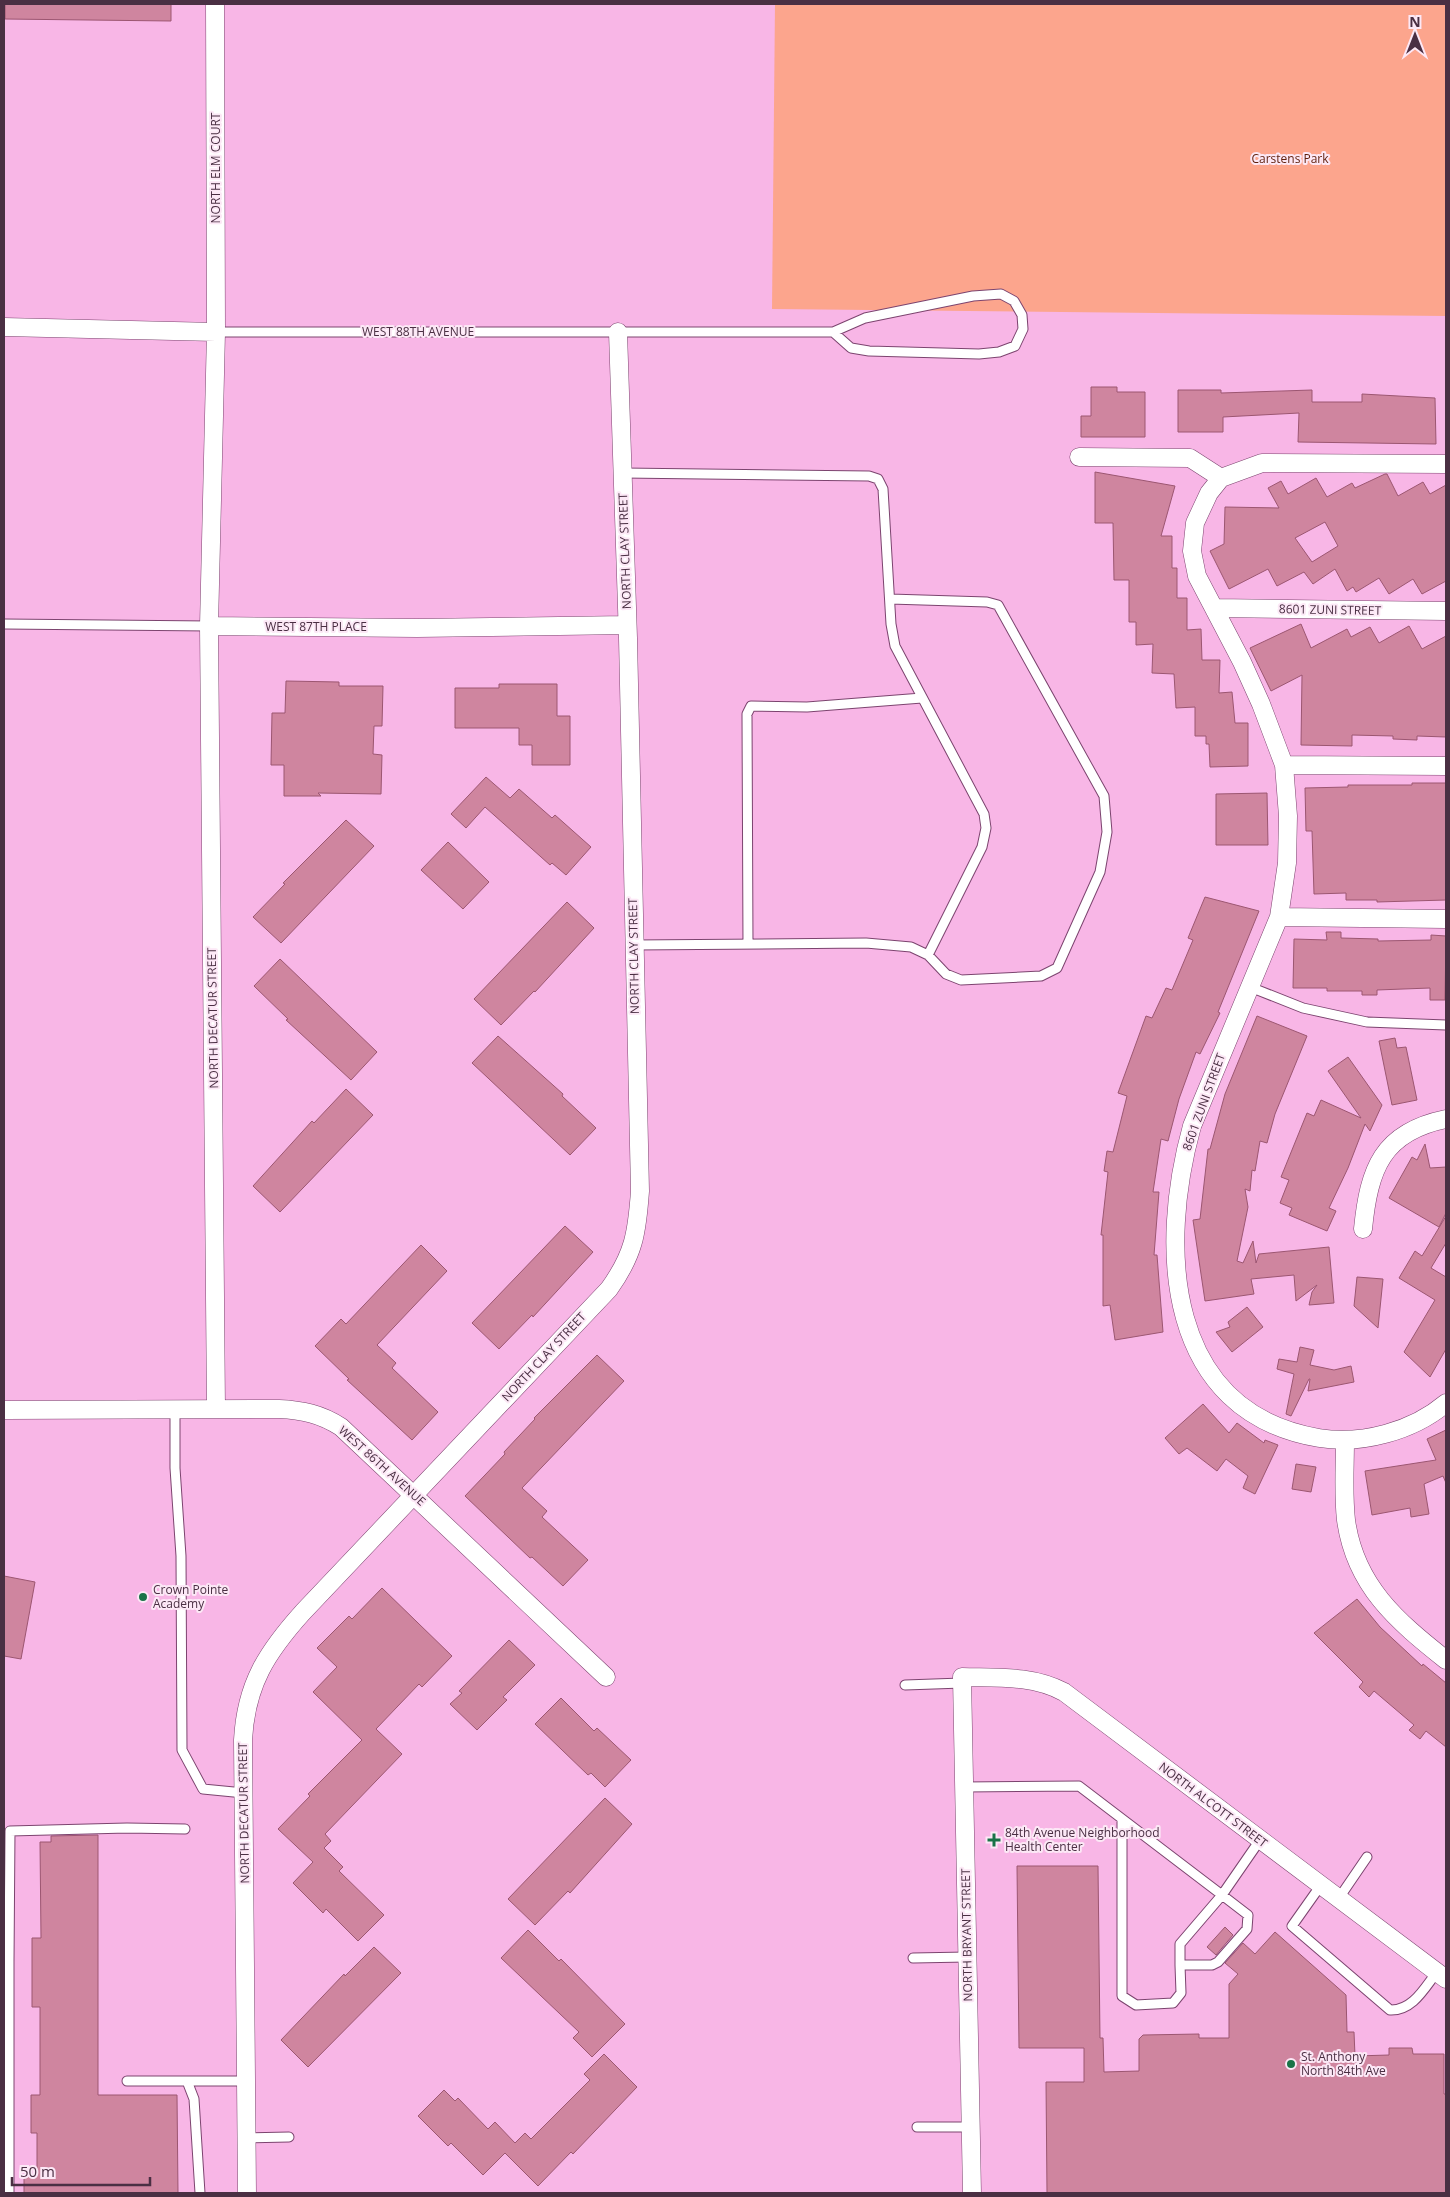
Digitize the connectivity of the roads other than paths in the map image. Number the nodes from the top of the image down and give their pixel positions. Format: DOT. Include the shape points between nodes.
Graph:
graph roads {
  1 [pos="215,4"];
  2 [pos="4,327"];
  3 [pos="216,332"];
  4 [pos="618,332"];
  5 [pos="833,332"];
  6 [pos="1079,457"];
  7 [pos="1446,464"];
  8 [pos="623,473"];
  9 [pos="1220,478"];
  10 [pos="890,599"];
  11 [pos="1214,608"];
  12 [pos="1446,611"];
  13 [pos="4,624"];
  14 [pos="627,625"];
  15 [pos="209,626"];
  16 [pos="922,698"];
  17 [pos="1284,765"];
  18 [pos="1446,766"];
  19 [pos="1279,917"];
  20 [pos="1446,919"];
  21 [pos="748,944"];
  22 [pos="634,945"];
  23 [pos="928,955"];
  24 [pos="1250,987"];
  25 [pos="1446,1025"];
  26 [pos="1446,1119"];
  27 [pos="1363,1229"];
  28 [pos="1446,1403"];
  29 [pos="175,1409"];
  30 [pos="216,1409"];
  31 [pos="4,1410"];
  32 [pos="1345,1440"];
  33 [pos="415,1495"];
  34 [pos="1446,1660"];
  35 [pos="606,1678"];
  36 [pos="962,1680"];
  37 [pos="905,1685"];
  38 [pos="964,1787"];
  39 [pos="244,1792"];
  40 [pos="1122,1819"];
  41 [pos="185,1829"];
  42 [pos="1260,1840"];
  43 [pos="1367,1857"];
  44 [pos="1321,1885"];
  45 [pos="1222,1895"];
  46 [pos="1339,1898"];
  47 [pos="967,1957"];
  48 [pos="913,1958"];
  49 [pos="6,1962"];
  50 [pos="1180,1965"];
  51 [pos="1442,1975"];
  52 [pos="127,2081"];
  53 [pos="187,2081"];
  54 [pos="247,2081"];
  55 [pos="917,2126"];
  56 [pos="970,2126"];
  57 [pos="289,2137"];
  58 [pos="247,2138"];
  59 [pos="9,2193"];
  60 [pos="200,2193"];
  61 [pos="247,2193"];
  62 [pos="972,2193"];
  1 -- 3 [label="street, NORTH ELM COURT"];
  2 -- 3 [label="street, WEST 88TH AVENUE"];
  3 -- 4 [label="lane, WEST 88TH AVENUE"];
  3 -- 15 [label="street, NORTH ELM COURT"];
  4 -- 5 [label="lane, WEST 88TH AVENUE"];
  4 -- 8 [label="street, NORTH CLAY STREET"];
  5 -- 5 [label="lane" via="865,318 973,296 1001,294 1014,301 1022,315 1023,329 1015,346 1000,352 979,354 868,351 851,348"];
  6 -- 9 [label="street" via="1190,458"];
  7 -- 9 [label="street" via="1262,462"];
  8 -- 10 [label="lane" via="869,476 878,479 883,488"];
  8 -- 14 [label="street, NORTH CLAY STREET"];
  9 -- 11 [label="street, 8601 ZUNI STREET" via="1195,523 1192,551 1197,576"];
  10 -- 16 [label="lane" via="895,646"];
  10 -- 23 [label="lane" via="987,602 998,606 1104,796 1107,832 1100,872 1057,968 1042,976 960,980 946,974"];
  11 -- 12 [label="street, 8601 ZUNI STREET"];
  11 -- 17 [label="street, 8601 ZUNI STREET" via="1261,704"];
  13 -- 15 [label="lane, WEST 87TH PLACE"];
  14 -- 15 [label="street, WEST 87TH PLACE"];
  14 -- 22 [label="street, NORTH CLAY STREET"];
  15 -- 30 [label="street, NORTH DECATUR STREET"];
  16 -- 21 [label="lane" via="807,707 751,706 747,714"];
  16 -- 23 [label="lane" via="984,814 986,828 982,847"];
  17 -- 18 [label="street"];
  17 -- 19 [label="street, 8601 ZUNI STREET" via="1287,863"];
  19 -- 20 [label="street"];
  19 -- 24 [label="street, 8601 ZUNI STREET"];
  21 -- 22 [label="lane"];
  21 -- 23 [label="lane" via="866,943 911,947"];
  22 -- 33 [label="street, NORTH CLAY STREET" via="640,1191 637,1229 629,1258 609,1289"];
  24 -- 25 [label="lane" via="1303,1008 1367,1022"];
  24 -- 32 [label="street, 8601 ZUNI STREET" via="1209,1081 1184,1157 1176,1212 1176,1251 1184,1320 1196,1353 1226,1393 1238,1403 1268,1423 1286,1430 1329,1440"];
  26 -- 27 [label="street" via="1405,1134 1390,1146 1379,1161 1369,1185"];
  28 -- 32 [label="street, 8601 ZUNI STREET" via="1418,1422 1400,1429"];
  29 -- 30 [label="street, WEST 86TH AVENUE"];
  29 -- 31 [label="street, WEST 86TH AVENUE"];
  29 -- 39 [label="lane" via="181,1556 182,1750 204,1789"];
  30 -- 33 [label="street, WEST 86TH AVENUE" via="302,1410 325,1418 340,1427"];
  32 -- 34 [label="street" via="1346,1520 1352,1551 1364,1578 1394,1616"];
  33 -- 35 [label="street, WEST 86TH AVENUE"];
  33 -- 39 [label="street, NORTH DECATUR STREET" via="283,1634 260,1669 244,1725"];
  36 -- 37 [label="lane"];
  36 -- 38 [label="street, NORTH BRYANT STREET"];
  36 -- 42 [label="street, NORTH ALCOTT STREET" via="1026,1679 1064,1692"];
  38 -- 40 [label="lane" via="1078,1786"];
  38 -- 47 [label="street, NORTH BRYANT STREET"];
  39 -- 54 [label="street, NORTH DECATUR STREET"];
  40 -- 45 [label="lane"];
  40 -- 50 [label="lane" via="1122,1996 1136,2005 1173,2003 1181,1993"];
  41 -- 49 [label="lane" via="10,1831"];
  42 -- 44 [label="street, NORTH ALCOTT STREET"];
  42 -- 45 [label="lane"];
  43 -- 46 [label="lane"];
  44 -- 46 [label="street, NORTH ALCOTT STREET"];
  44 -- 51 [label="lane" via="1292,1926 1390,2010 1410,2004"];
  45 -- 50 [label="lane" via="1180,1944"];
  45 -- 50 [label="lane" via="1248,1915 1246,1929 1218,1962 1212,1965"];
  46 -- 51 [label="street, NORTH ALCOTT STREET"];
  47 -- 48 [label="lane"];
  47 -- 56 [label="street, NORTH BRYANT STREET"];
  49 -- 59 [label="lane"];
  52 -- 53 [label="lane"];
  53 -- 54 [label="lane"];
  53 -- 60 [label="lane" via="194,2099"];
  54 -- 58 [label="street, NORTH DECATUR STREET"];
  55 -- 56 [label="lane"];
  56 -- 62 [label="street, NORTH BRYANT STREET"];
  57 -- 58 [label="lane"];
  58 -- 61 [label="street, NORTH DECATUR STREET"];
}
